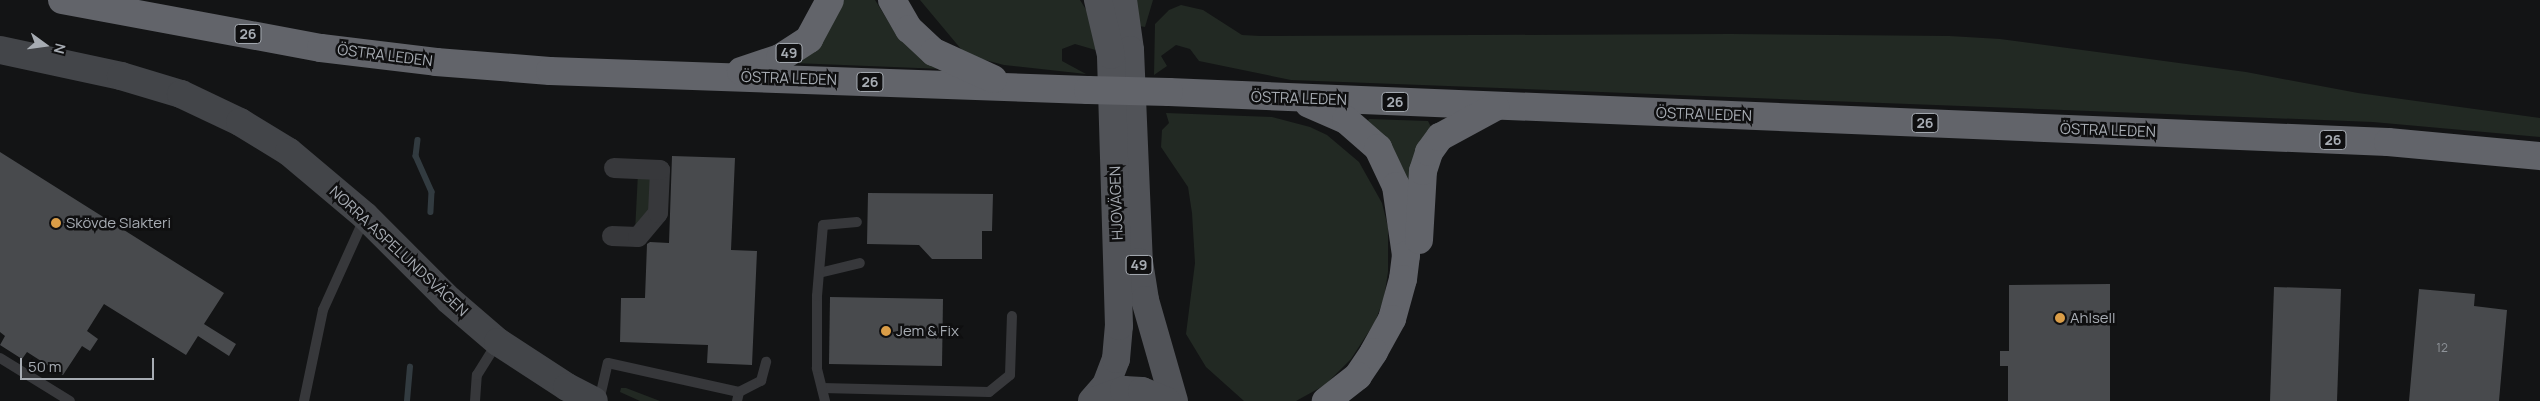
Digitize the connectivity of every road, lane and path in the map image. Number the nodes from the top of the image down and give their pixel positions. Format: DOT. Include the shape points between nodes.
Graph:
graph roads {
  1 [pos="62,0"];
  2 [pos="830,0"];
  3 [pos="892,0"];
  4 [pos="1098,0"];
  5 [pos="1123,0"];
  6 [pos="0,50"];
  7 [pos="725,76"];
  8 [pos="1016,87"];
  9 [pos="1293,98"];
  10 [pos="1496,106"];
  11 [pos="2540,156"];
  12 [pos="614,168"];
  13 [pos="365,216"];
  14 [pos="857,222"];
  15 [pos="612,236"];
  16 [pos="860,264"];
  17 [pos="819,274"];
  18 [pos="1012,316"];
  19 [pos="498,342"];
  20 [pos="0,358"];
  21 [pos="766,362"];
  22 [pos="822,388"];
  23 [pos="738,396"];
  24 [pos="70,401"];
  25 [pos="304,401"];
  26 [pos="475,401"];
  27 [pos="594,401"];
  28 [pos="598,401"];
  29 [pos="825,401"];
  30 [pos="1093,401"];
  31 [pos="1167,401"];
  32 [pos="1174,401"];
  33 [pos="1326,401"];
  34 [pos="1349,401"];
  1 -- 7 [label="highway, ÖSTRA LEDEN / 26" via="321,48 436,62 550,71"];
  2 -- 7 [label="highway, 49" via="809,40 780,58"];
  3 -- 8 [label="highway" via="909,29 934,52 966,69"];
  4 -- 30 [label="main road, HJOVÄGEN / 49" via="1111,55 1119,326 1116,359 1106,385"];
  5 -- 32 [label="main road, HJOVÄGEN / 49" via="1130,50 1139,262 1145,300"];
  6 -- 13 [label="street, NORRA ASPELUNDSVÄGEN" via="120,76 182,94 240,122 289,152"];
  7 -- 8 [label="highway, ÖSTRA LEDEN / 26"];
  8 -- 9 [label="highway, ÖSTRA LEDEN / 26, bridge"];
  9 -- 10 [label="highway, ÖSTRA LEDEN / 26"];
  9 -- 33 [label="highway" via="1333,113 1364,133 1388,165 1402,210 1406,255 1392,319 1358,376"];
  10 -- 11 [label="highway, ÖSTRA LEDEN / 26" via="2379,142"];
  10 -- 34 [label="highway" via="1440,137 1429,152 1420,194 1414,283 1402,324 1385,359 1366,387"];
  12 -- 15 [label="street" via="660,170 658,213 638,237"];
  13 -- 19 [label="street, NORRA ASPELUNDSVÄGEN" via="449,300"];
  13 -- 25 [label="lane" via="323,310"];
  14 -- 17 [label="lane" via="823,225"];
  16 -- 17 [label="lane"];
  17 -- 22 [label="lane" via="817,368"];
  18 -- 22 [label="lane" via="1010,375 989,392"];
  19 -- 26 [label="lane" via="477,375"];
  19 -- 27 [label="street, NORRA ASPELUNDSVÄGEN" via="566,387"];
  20 -- 24 [label="lane"];
  21 -- 23 [label="lane" via="761,381"];
  22 -- 29 [label="lane"];
  23 -- 28 [label="lane" via="608,363"];
  30 -- 31 [label="main road, 49" via="1124,390 1142,390"];
}
